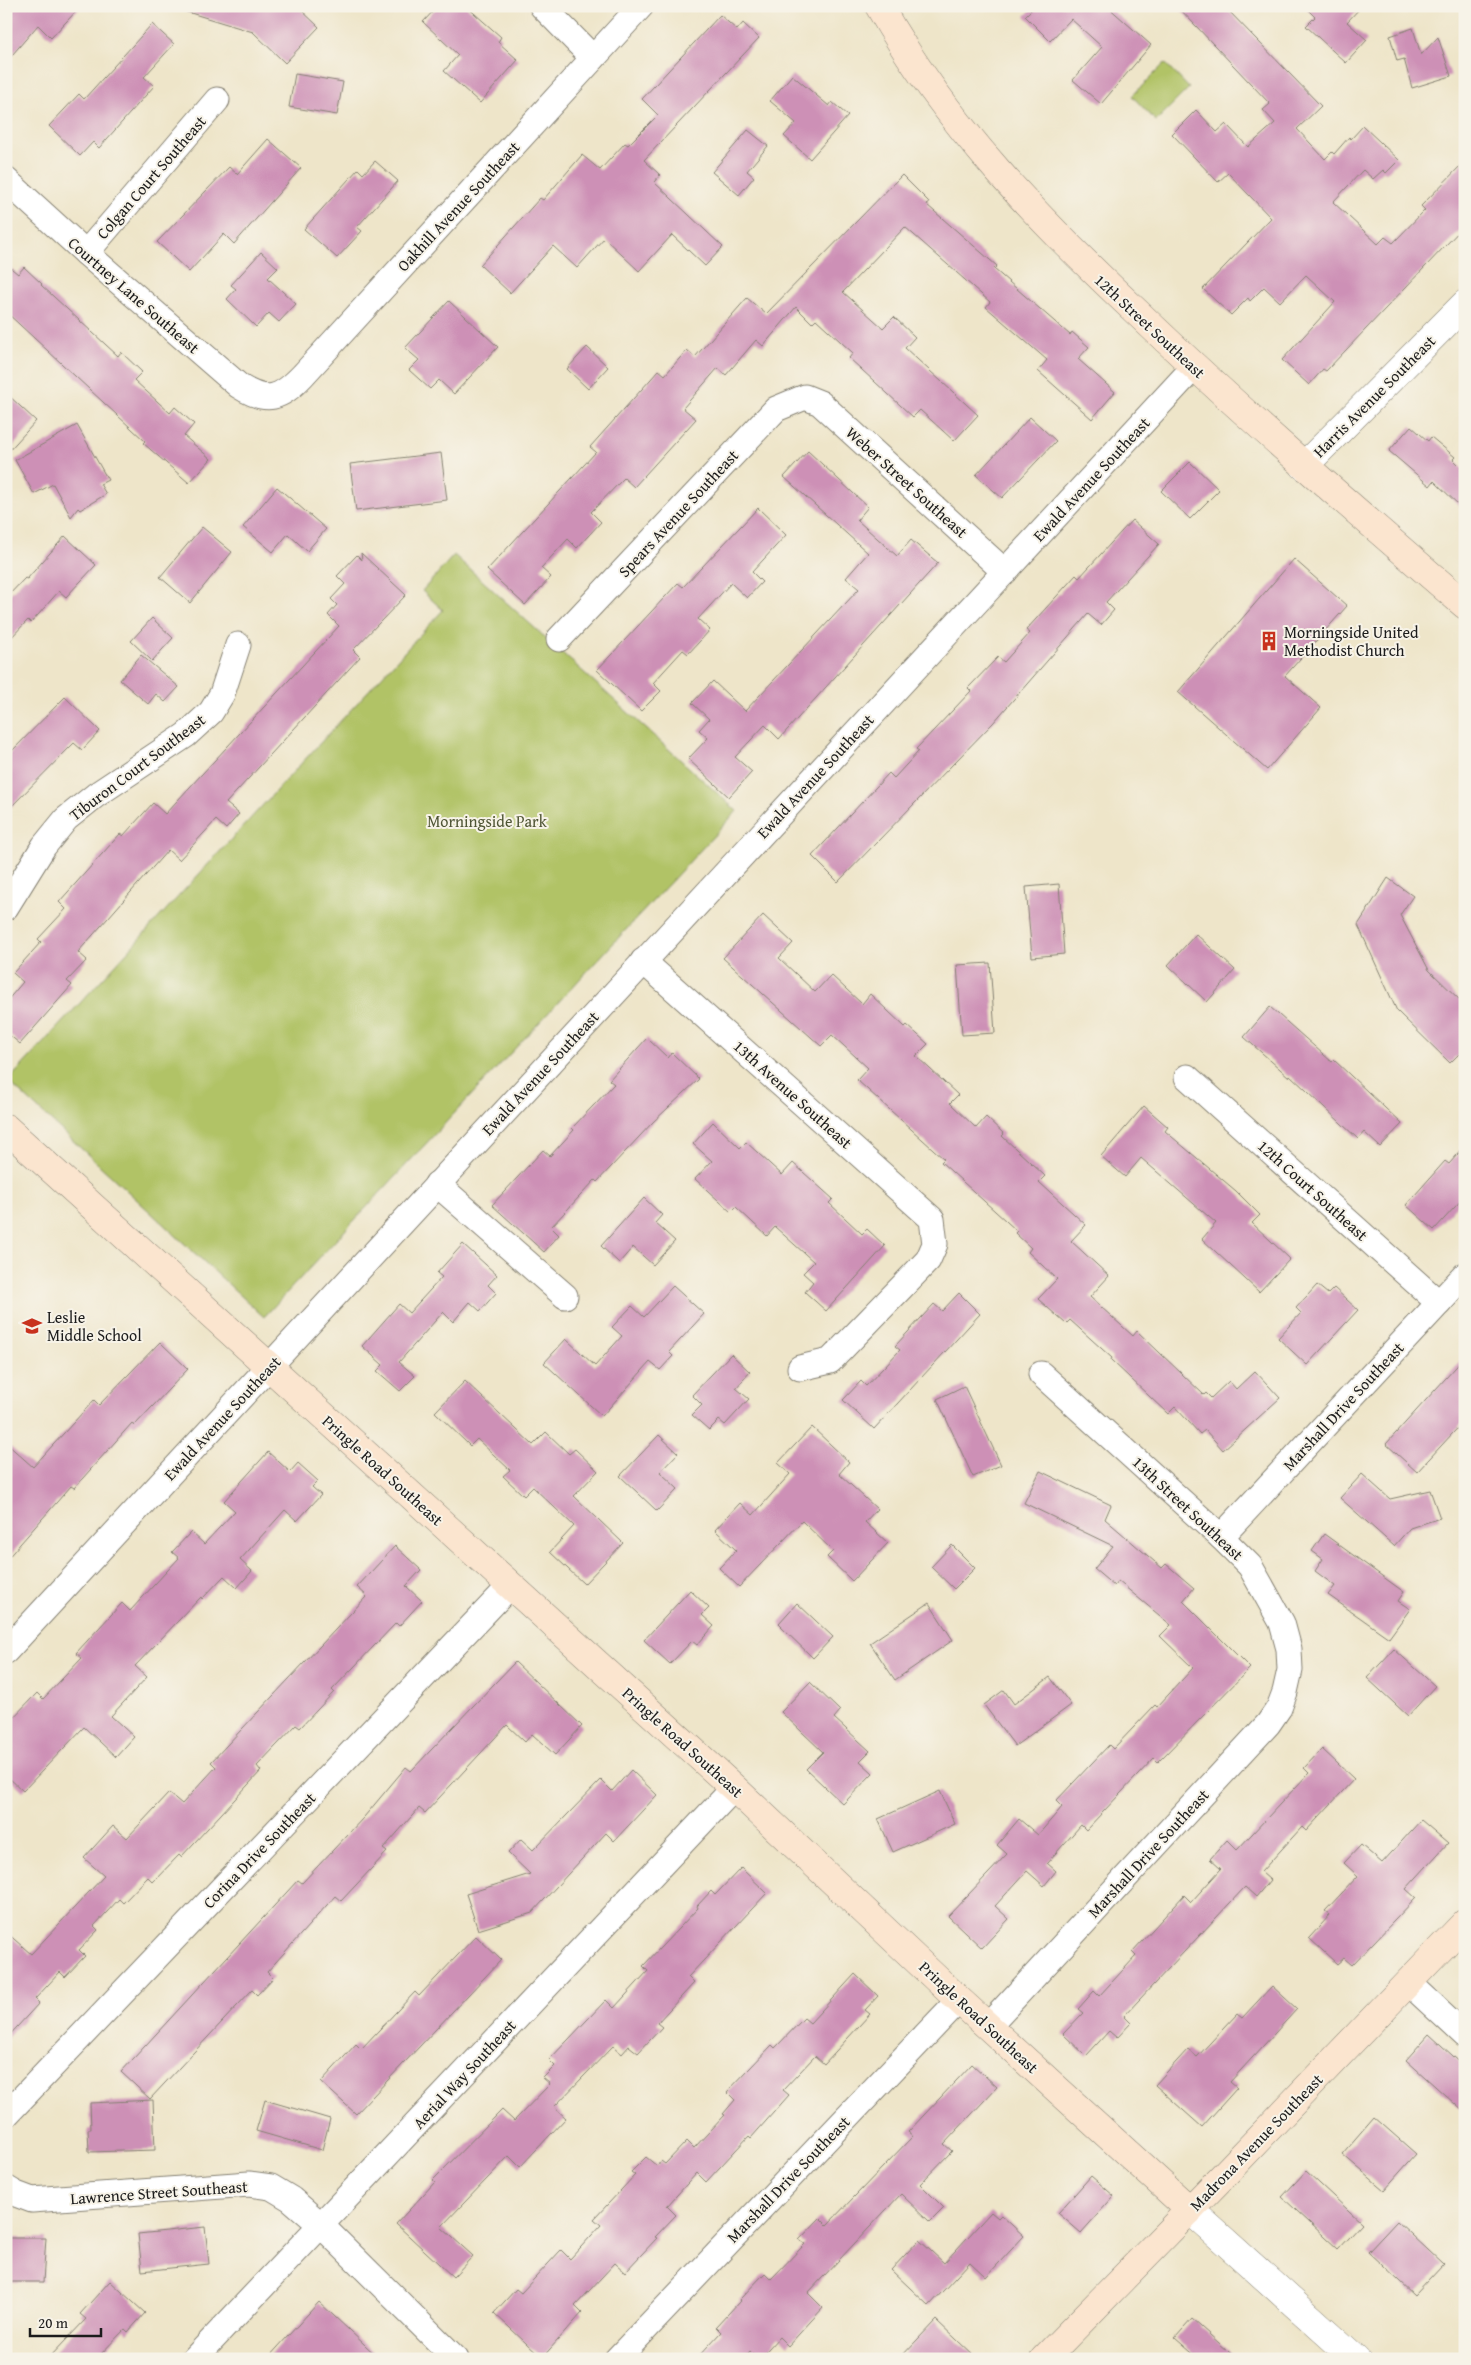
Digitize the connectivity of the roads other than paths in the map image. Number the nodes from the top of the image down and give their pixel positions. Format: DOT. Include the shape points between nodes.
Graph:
graph roads {
  1 [pos="542,6"];
  2 [pos="641,6"];
  3 [pos="879,6"];
  4 [pos="593,58"];
  5 [pos="216,100"];
  6 [pos="6,180"];
  7 [pos="86,253"];
  8 [pos="1465,304"];
  9 [pos="1194,367"];
  10 [pos="805,396"];
  11 [pos="269,398"];
  12 [pos="1304,466"];
  13 [pos="1005,572"];
  14 [pos="1465,605"];
  15 [pos="559,639"];
  16 [pos="238,645"];
  17 [pos="6,907"];
  18 [pos="643,960"];
  19 [pos="1187,1077"];
  20 [pos="6,1128"];
  21 [pos="437,1184"];
  22 [pos="1465,1275"];
  23 [pos="565,1296"];
  24 [pos="1439,1303"];
  25 [pos="268,1367"];
  26 [pos="800,1368"];
  27 [pos="1041,1374"];
  28 [pos="1221,1537"];
  29 [pos="511,1585"];
  30 [pos="6,1651"];
  31 [pos="1290,1670"];
  32 [pos="734,1788"];
  33 [pos="1465,1923"];
  34 [pos="1409,1983"];
  35 [pos="959,2000"];
  36 [pos="988,2026"];
  37 [pos="1465,2035"];
  38 [pos="6,2115"];
  39 [pos="6,2188"];
  40 [pos="1190,2210"];
  41 [pos="321,2225"];
  42 [pos="194,2359"];
  43 [pos="456,2359"];
  44 [pos="617,2359"];
  45 [pos="1044,2359"];
  46 [pos="1356,2359"];
  1 -- 4 [label="street"];
  2 -- 4 [label="street, Oakhill Avenue Southeast"];
  3 -- 9 [label="main road, 12th Street Southeast" via="908,55 955,122 999,174 1080,260"];
  4 -- 11 [label="street, Oakhill Avenue Southeast" via="303,375 289,389"];
  5 -- 7 [label="street, Colgan Court Southeast"];
  6 -- 7 [label="street, Courtney Lane Southeast"];
  7 -- 11 [label="street, Courtney Lane Southeast" via="239,386 254,396"];
  8 -- 12 [label="street, Harris Avenue Southeast"];
  9 -- 12 [label="main road, 12th Street Southeast"];
  9 -- 13 [label="street, Ewald Avenue Southeast"];
  10 -- 13 [label="street, Weber Street Southeast" via="820,403"];
  10 -- 15 [label="street, Spears Avenue Southeast" via="776,409"];
  12 -- 14 [label="main road, 12th Street Southeast"];
  13 -- 18 [label="street, Ewald Avenue Southeast"];
  16 -- 17 [label="street, Tiburon Court Southeast" via="222,694 211,712 186,735 66,819 44,846"];
  18 -- 21 [label="street, Ewald Avenue Southeast"];
  18 -- 26 [label="street, 13th Avenue Southeast" via="932,1219 936,1244 928,1260 830,1361"];
  19 -- 24 [label="street, 12th Court Southeast"];
  20 -- 25 [label="main road, Pringle Road Southeast"];
  21 -- 23 [label="street"];
  21 -- 25 [label="street, Ewald Avenue Southeast"];
  22 -- 24 [label="street, Marshall Drive Southeast"];
  24 -- 28 [label="street, Marshall Drive Southeast"];
  25 -- 29 [label="main road, Pringle Road Southeast"];
  25 -- 30 [label="street, Ewald Avenue Southeast"];
  27 -- 28 [label="street, 13th Street Southeast"];
  28 -- 31 [label="street, 13th Street Southeast" via="1250,1566 1282,1623 1289,1649"];
  29 -- 32 [label="main road, Pringle Road Southeast"];
  29 -- 38 [label="street, Corina Drive Southeast"];
  31 -- 36 [label="street, Marshall Drive Southeast" via="1279,1708 1268,1724"];
  32 -- 35 [label="main road, Pringle Road Southeast"];
  32 -- 41 [label="street, Aerial Way Southeast"];
  33 -- 34 [label="main road, Madrona Avenue Southeast"];
  34 -- 37 [label="street"];
  34 -- 40 [label="main road, Madrona Avenue Southeast"];
  35 -- 36 [label="main road, Pringle Road Southeast"];
  35 -- 44 [label="street, Marshall Drive Southeast"];
  36 -- 40 [label="main road, Pringle Road Southeast"];
  39 -- 41 [label="street, Lawrence Street Southeast" via="32,2200 248,2184 271,2187 291,2199"];
  40 -- 45 [label="main road, Madrona Avenue Southeast"];
  40 -- 46 [label="street, Pringle Road Southeast"];
  41 -- 42 [label="street, Aerial Way Southeast"];
  41 -- 43 [label="street, Lawrence Street Southeast"];
}
